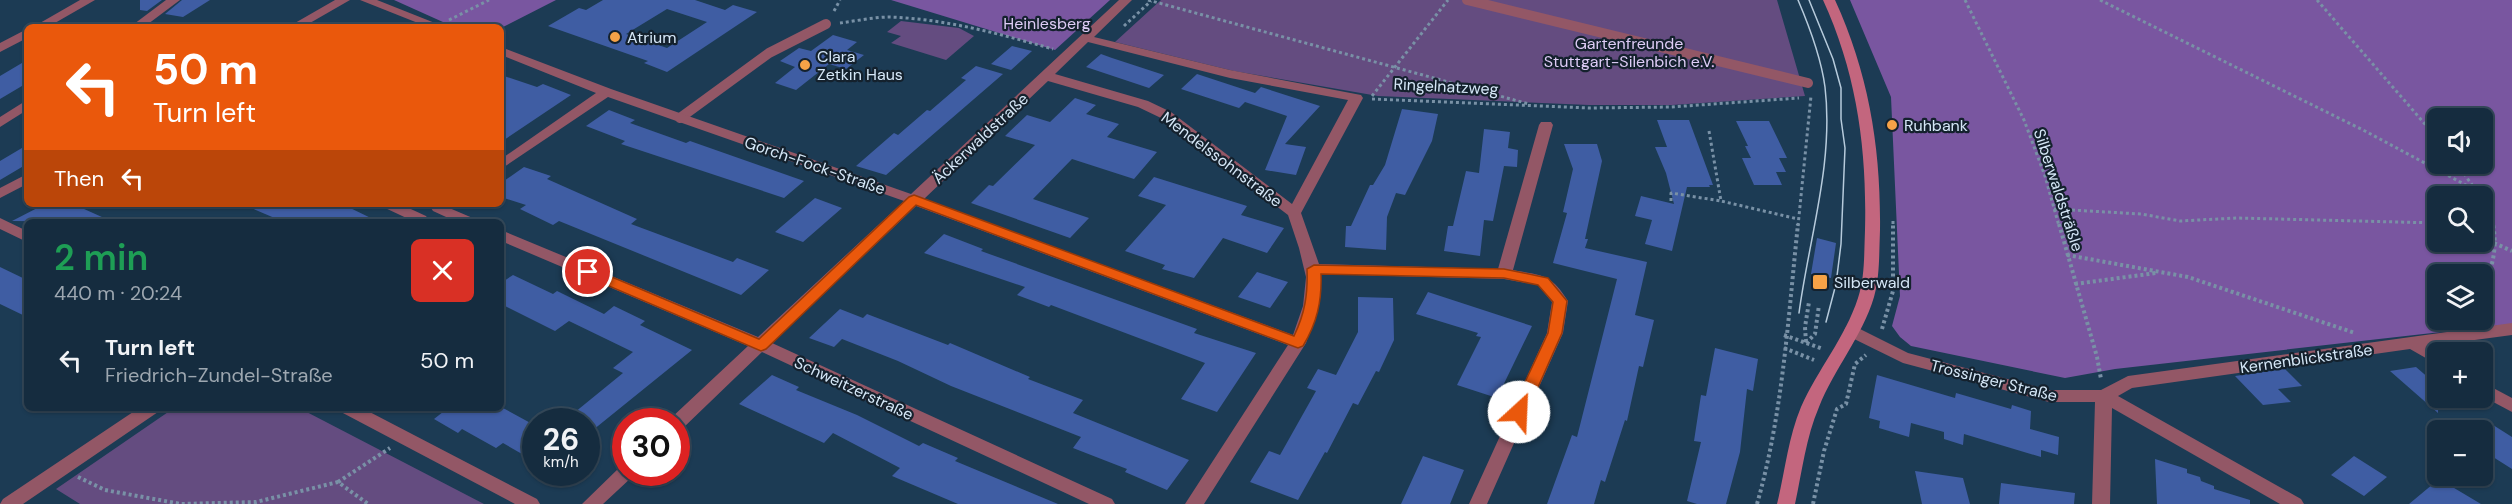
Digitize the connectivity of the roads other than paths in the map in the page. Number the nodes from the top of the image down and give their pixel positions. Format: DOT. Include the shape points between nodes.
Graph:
graph roads {
  1 [pos="89,0"];
  2 [pos="174,0"];
  3 [pos="344,0"];
  4 [pos="366,0"];
  5 [pos="1126,0"];
  6 [pos="1467,0"];
  7 [pos="1829,0"];
  8 [pos="45,24"];
  9 [pos="140,24"];
  10 [pos="300,24"];
  11 [pos="431,24"];
  12 [pos="826,24"];
  13 [pos="24,35"];
  14 [pos="1085,38"];
  15 [pos="0,48"];
  16 [pos="504,52"];
  17 [pos="1046,76"];
  18 [pos="1808,83"];
  19 [pos="606,92"];
  20 [pos="24,106"];
  21 [pos="680,118"];
  22 [pos="0,123"];
  23 [pos="1546,125"];
  24 [pos="504,163"];
  25 [pos="24,180"];
  26 [pos="0,194"];
  27 [pos="914,200"];
  28 [pos="394,207"];
  29 [pos="439,207"];
  30 [pos="443,207"];
  31 [pos="1294,213"];
  32 [pos="417,219"];
  33 [pos="421,219"];
  34 [pos="465,219"];
  35 [pos="0,223"];
  36 [pos="24,235"];
  37 [pos="504,236"];
  38 [pos="1314,269"];
  39 [pos="1504,274"];
  40 [pos="2512,329"];
  41 [pos="1852,331"];
  42 [pos="1298,343"];
  43 [pos="2413,343"];
  44 [pos="761,345"];
  45 [pos="2427,352"];
  46 [pos="2493,395"];
  47 [pos="2104,396"];
  48 [pos="2512,406"];
  49 [pos="147,411"];
  50 [pos="352,411"];
  51 [pos="690,411"];
  52 [pos="612,485"];
  53 [pos="9,504"];
  54 [pos="531,504"];
  55 [pos="591,504"];
  56 [pos="1106,504"];
  57 [pos="1194,504"];
  58 [pos="1478,504"];
  59 [pos="1786,504"];
  60 [pos="2101,504"];
  61 [pos="2295,504"];
  1 -- 8 [label="street"];
  2 -- 9 [label="street"];
  3 -- 10 [label="street"];
  4 -- 11 [label="street"];
  5 -- 14 [label="street, Äckerwaldstraße"];
  6 -- 18 [label="lane"];
  7 -- 41 [label="main road" via="1847,38 1860,80 1871,156 1870,283"];
  12 -- 21 [label="lane" via="787,42"];
  13 -- 15 [label="street"];
  14 -- 17 [label="street, Äckerwaldstraße"];
  14 -- 31 [label="street, Mendelssohnstraße" via="1359,102"];
  16 -- 19 [label="street, Gorch-Fock-Straße"];
  17 -- 27 [label="street, Äckerwaldstraße"];
  17 -- 31 [label="street, Mendelssohnstraße" via="1143,104 1166,115"];
  19 -- 21 [label="street, Gorch-Fock-Straße"];
  19 -- 24 [label="street"];
  20 -- 22 [label="street"];
  21 -- 27 [label="street, Gorch-Fock-Straße"];
  23 -- 39 [label="street"];
  25 -- 26 [label="street"];
  27 -- 42 [label="street, Gorch-Fock-Straße"];
  27 -- 44 [label="street, Äckerwaldstraße"];
  28 -- 32 [label="street"];
  29 -- 33 [label="street"];
  30 -- 34 [label="street"];
  31 -- 38 [label="street, Mendelssohnstraße"];
  35 -- 36 [label="street"];
  37 -- 44 [label="street, Schweitzerstraße"];
  38 -- 39 [label="street"];
  38 -- 42 [label="street, Mendelssohnstraße" via="1315,295"];
  39 -- 58 [label="street" via="1543,281 1560,301 1555,333"];
  40 -- 43 [label="street, Kernenblickstraße"];
  41 -- 47 [label="street, Trossinger Straße" via="1903,357 2049,396"];
  41 -- 59 [label="main road" via="1809,409"];
  42 -- 57 [label="street, Mendelssohnstraße"];
  43 -- 45 [label="street"];
  43 -- 47 [label="street, Kernenblickstraße" via="2128,382"];
  44 -- 51 [label="street, Äckerwaldstraße"];
  44 -- 56 [label="street, Schweitzerstraße"];
  46 -- 48 [label="street"];
  47 -- 60 [label="street"];
  47 -- 61 [label="street, Trossinger Straße"];
  49 -- 53 [label="street"];
  50 -- 54 [label="street"];
  52 -- 55 [label="street"];
}
